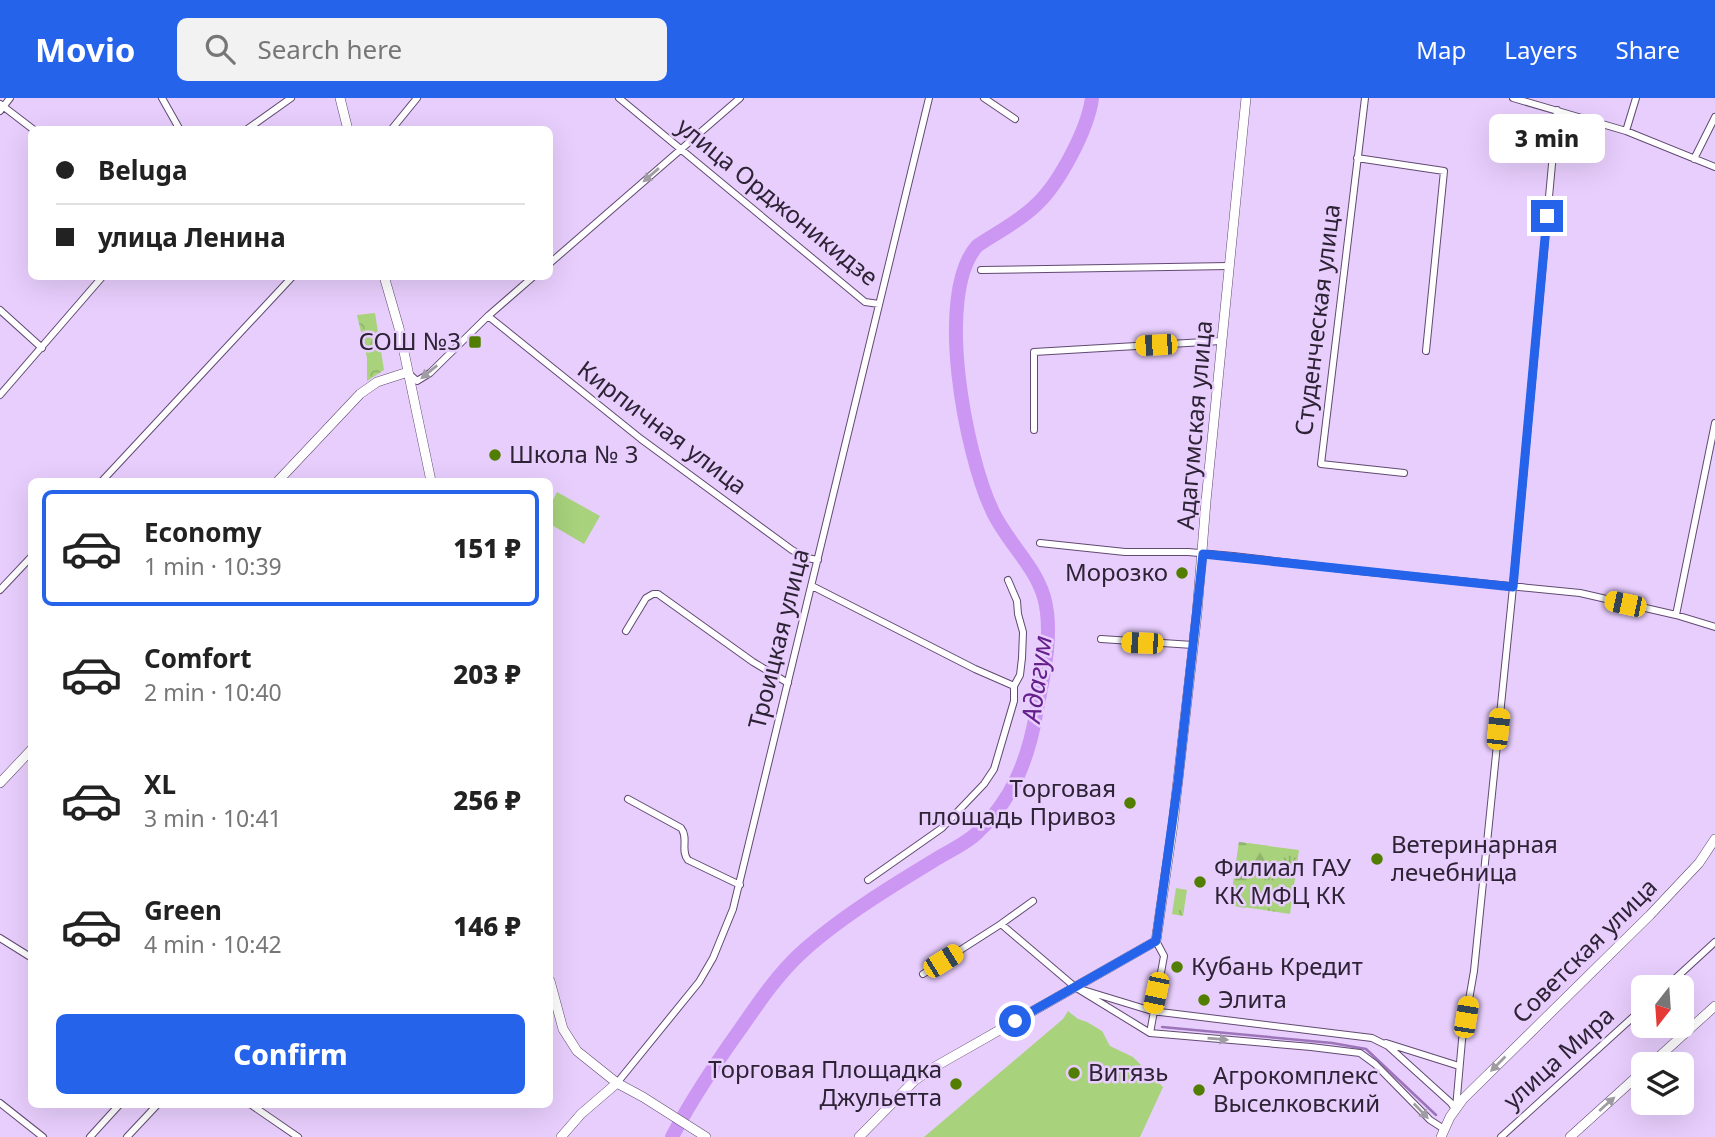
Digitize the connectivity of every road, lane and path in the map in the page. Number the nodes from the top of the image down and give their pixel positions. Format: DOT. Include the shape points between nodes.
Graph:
graph roads {
  1 [pos="10,98"];
  2 [pos="162,98"];
  3 [pos="290,98"];
  4 [pos="340,98"];
  5 [pos="417,98"];
  6 [pos="619,98"];
  7 [pos="740,98"];
  8 [pos="929,98"];
  9 [pos="984,98"];
  10 [pos="1246,98"];
  11 [pos="1364,98"];
  12 [pos="1513,98"];
  13 [pos="1636,98"];
  14 [pos="1,107"];
  15 [pos="1557,110"];
  16 [pos="1715,117"];
  17 [pos="1015,120"];
  18 [pos="28,126"];
  19 [pos="178,126"];
  20 [pos="252,126"];
  21 [pos="347,126"];
  22 [pos="394,126"];
  23 [pos="1626,131"];
  24 [pos="681,149"];
  25 [pos="1357,158"];
  26 [pos="1694,159"];
  27 [pos="1715,167"];
  28 [pos="553,260"];
  29 [pos="1229,266"];
  30 [pos="981,270"];
  31 [pos="100,280"];
  32 [pos="289,280"];
  33 [pos="385,280"];
  34 [pos="529,280"];
  35 [pos="879,304"];
  36 [pos="0,310"];
  37 [pos="488,316"];
  38 [pos="1221,341"];
  39 [pos="42,348"];
  40 [pos="1426,351"];
  41 [pos="408,372"];
  42 [pos="0,395"];
  43 [pos="1715,423"];
  44 [pos="1034,430"];
  45 [pos="1404,473"];
  46 [pos="105,478"];
  47 [pos="281,478"];
  48 [pos="430,478"];
  49 [pos="1040,543"];
  50 [pos="1203,554"];
  51 [pos="28,560"];
  52 [pos="818,560"];
  53 [pos="1008,580"];
  54 [pos="812,586"];
  55 [pos="1513,587"];
  56 [pos="0,590"];
  57 [pos="1676,615"];
  58 [pos="1715,627"];
  59 [pos="626,631"];
  60 [pos="1101,639"];
  61 [pos="1193,645"];
  62 [pos="788,682"];
  63 [pos="1014,686"];
  64 [pos="28,753"];
  65 [pos="0,783"];
  66 [pos="628,799"];
  67 [pos="1715,839"];
  68 [pos="868,880"];
  69 [pos="740,885"];
  70 [pos="1033,901"];
  71 [pos="1002,924"];
  72 [pos="0,938"];
  73 [pos="1156,941"];
  74 [pos="1715,942"];
  75 [pos="28,956"];
  76 [pos="923,974"];
  77 [pos="1679,975"];
  78 [pos="1075,987"];
  79 [pos="553,991"];
  80 [pos="1715,1006"];
  81 [pos="1152,1011"];
  82 [pos="1631,1018"];
  83 [pos="1150,1033"];
  84 [pos="1381,1042"];
  85 [pos="1664,1052"];
  86 [pos="1460,1066"];
  87 [pos="1631,1082"];
  88 [pos="617,1083"];
  89 [pos="0,1103"];
  90 [pos="116,1108"];
  91 [pos="154,1108"];
  92 [pos="256,1108"];
  93 [pos="1453,1113"];
  94 [pos="1443,1133"];
  95 [pos="43,1137"];
  96 [pos="90,1137"];
  97 [pos="127,1137"];
  98 [pos="298,1137"];
  99 [pos="561,1137"];
  100 [pos="705,1137"];
  101 [pos="859,1137"];
  102 [pos="1501,1137"];
  103 [pos="1570,1137"];
  1 -- 14 [label="street"];
  2 -- 19 [label="street"];
  3 -- 20 [label="street"];
  4 -- 21 [label="main road"];
  5 -- 22 [label="street"];
  6 -- 24 [label="street, улица Орджоникидзе"];
  7 -- 24 [label="street"];
  8 -- 35 [label="street, Троицкая улица"];
  9 -- 17 [label="street"];
  10 -- 29 [label="main road, Адагумская улица"];
  11 -- 25 [label="street, Студенческая улица"];
  12 -- 15 [label="street"];
  13 -- 23 [label="street"];
  14 -- 18 [label="street"];
  15 -- 23 [label="street"];
  15 -- 55 [label="street"];
  16 -- 26 [label="street"];
  23 -- 26 [label="street"];
  24 -- 28 [label="street, one-way"];
  24 -- 35 [label="street, улица Орджоникидзе" via="864,302"];
  25 -- 40 [label="street" via="1444,171"];
  25 -- 45 [label="street, Студенческая улица" via="1321,464"];
  26 -- 27 [label="street"];
  29 -- 30 [label="street"];
  29 -- 38 [label="main road, Адагумская улица"];
  31 -- 39 [label="street"];
  32 -- 46 [label="street"];
  33 -- 41 [label="main road"];
  34 -- 37 [label="street"];
  35 -- 52 [label="street, Троицкая улица"];
  36 -- 39 [label="street"];
  37 -- 41 [label="street, one-way" via="423,378 417,381"];
  37 -- 52 [label="street, Кирпичная улица" via="673,463 792,550"];
  38 -- 44 [label="street" via="1034,352"];
  38 -- 50 [label="main road, Адагумская улица"];
  39 -- 42 [label="street"];
  41 -- 47 [label="main road" via="377,382 360,394"];
  41 -- 48 [label="main road"];
  43 -- 57 [label="street"];
  49 -- 50 [label="street"];
  50 -- 55 [label="street"];
  50 -- 61 [label="main road, Адагумская улица"];
  51 -- 56 [label="street"];
  52 -- 54 [label="street, Троицкая улица"];
  53 -- 63 [label="street" via="1023,632 1020,675"];
  54 -- 62 [label="street, Троицкая улица"];
  54 -- 63 [label="street"];
  55 -- 57 [label="street" via="1580,593"];
  55 -- 86 [label="street"];
  57 -- 58 [label="street"];
  59 -- 62 [label="street" via="646,598 658,594 752,662"];
  60 -- 61 [label="street"];
  61 -- 73 [label="main road, Адагумская улица"];
  62 -- 69 [label="street, Троицкая улица"];
  63 -- 68 [label="street" via="1014,701 990,777 942,828"];
  64 -- 65 [label="main road"];
  66 -- 69 [label="street" via="684,830 688,860"];
  67 -- 93 [label="main road, Советская улица, one-way" via="1650,915"];
  69 -- 88 [label="street, Троицкая улица" via="708,969"];
  70 -- 71 [label="street"];
  71 -- 76 [label="street"];
  71 -- 78 [label="street"];
  72 -- 75 [label="street"];
  73 -- 78 [label="main road"];
  73 -- 81 [label="street" via="1164,956"];
  74 -- 77 [label="street"];
  78 -- 81 [label="street"];
  78 -- 83 [label="street"];
  78 -- 101 [label="main road" via="922,1075"];
  79 -- 88 [label="main road" via="568,1039"];
  80 -- 85 [label="main road"];
  81 -- 83 [label="street"];
  81 -- 84 [label="street" via="1362,1035"];
  82 -- 102 [label="street, улица Мира"];
  83 -- 94 [label="street, one-way" via="1360,1053"];
  84 -- 86 [label="street"];
  84 -- 93 [label="street" via="1451,1103"];
  86 -- 93 [label="street"];
  103 -- 87 [label="main road, one-way"];
  88 -- 99 [label="main road, Троицкая улица"];
  88 -- 100 [label="main road"];
  89 -- 95 [label="street"];
  90 -- 96 [label="street"];
  91 -- 97 [label="street"];
  92 -- 98 [label="street"];
  93 -- 94 [label="main road, Советская улица"];
}
